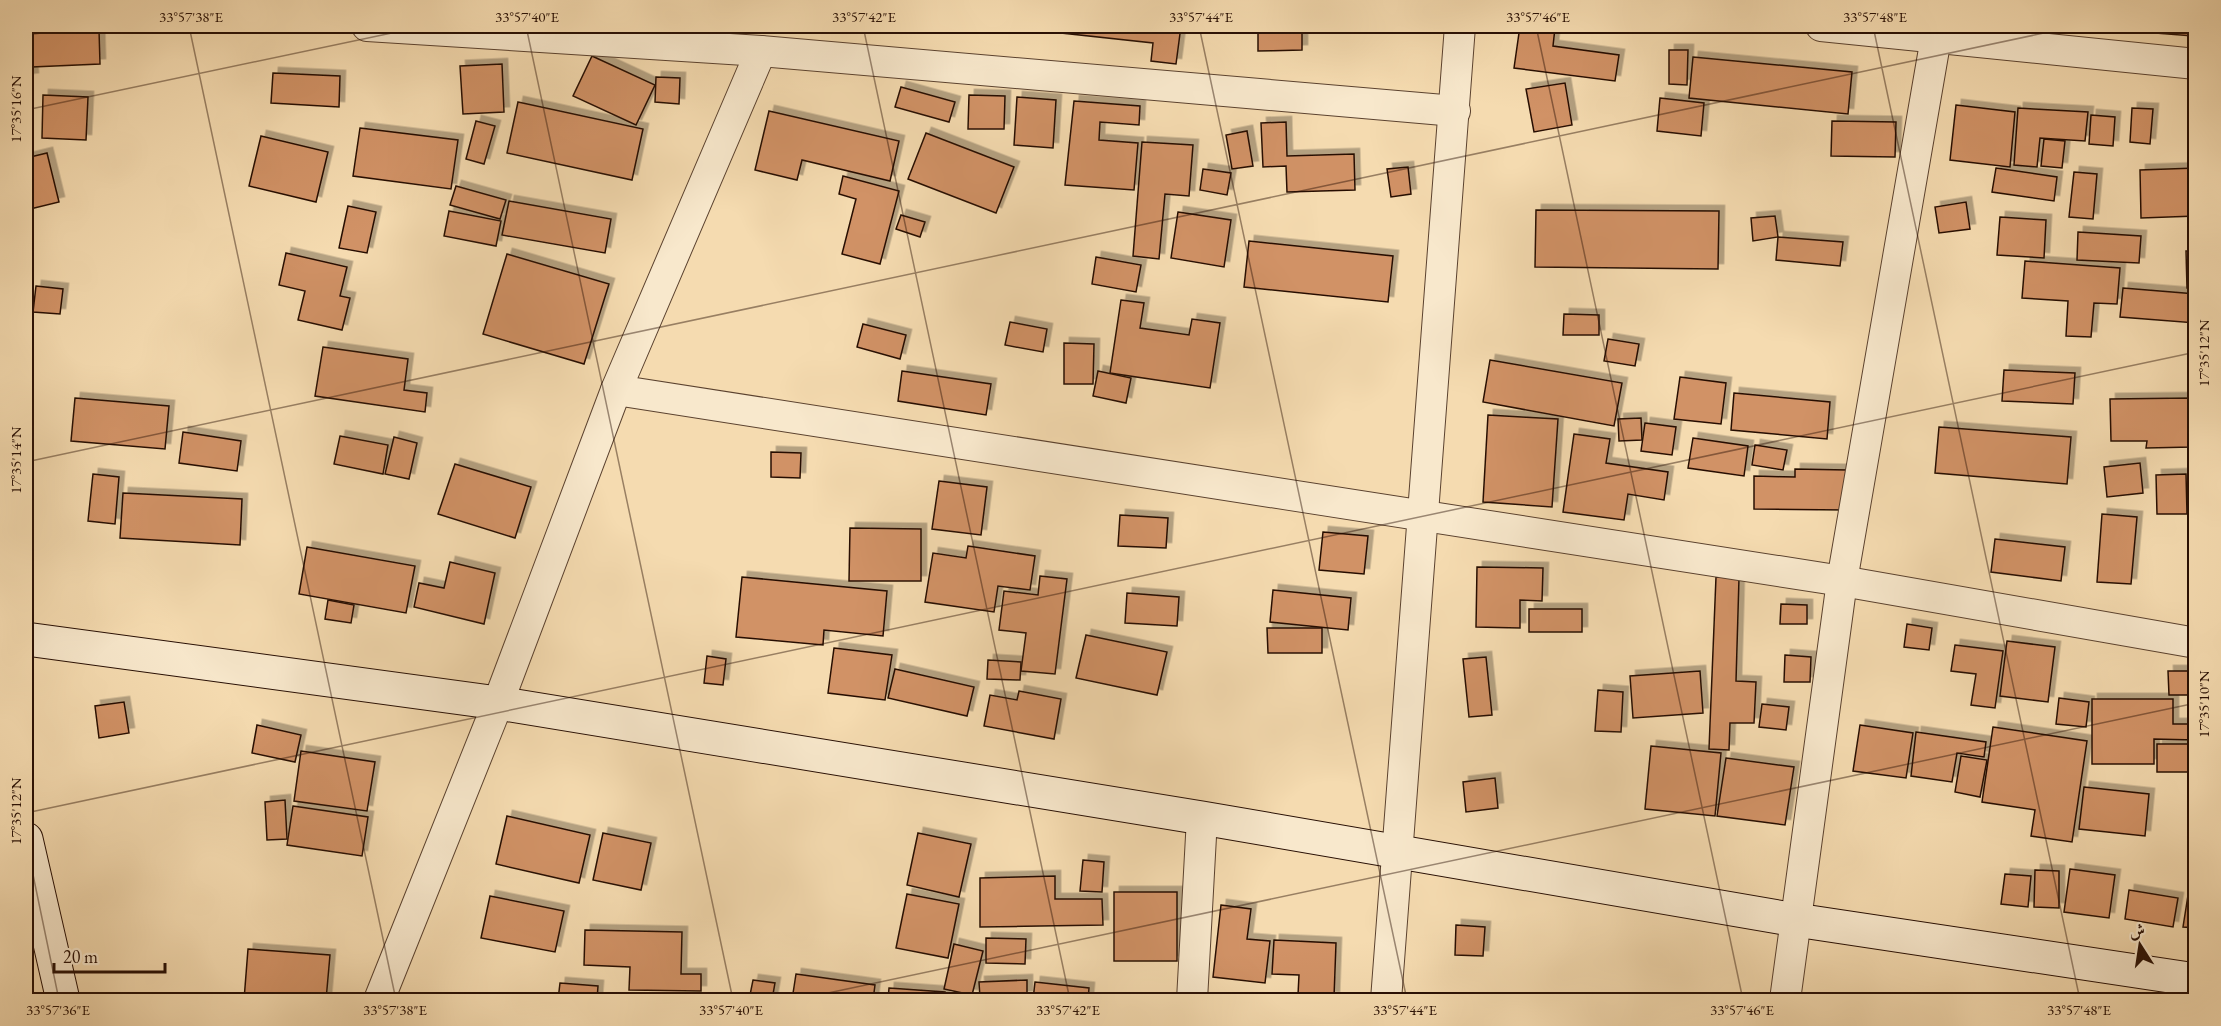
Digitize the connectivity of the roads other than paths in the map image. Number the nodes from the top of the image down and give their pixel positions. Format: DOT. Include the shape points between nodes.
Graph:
graph roads {
  1 [pos="368,26"];
  2 [pos="1460,26"];
  3 [pos="1821,26"];
  4 [pos="489,30"];
  5 [pos="1937,31"];
  6 [pos="761,51"];
  7 [pos="2196,64"];
  8 [pos="1455,111"];
  9 [pos="616,390"];
  10 [pos="1422,516"];
  11 [pos="1842,581"];
  12 [pos="26,639"];
  13 [pos="2196,643"];
  14 [pos="498,703"];
  15 [pos="1202,819"];
  16 [pos="26,839"];
  17 [pos="1398,852"];
  18 [pos="1796,920"];
  19 [pos="2196,980"];
  20 [pos="63,1000"];
  21 [pos="379,1000"];
  22 [pos="1192,1000"];
  23 [pos="1386,1000"];
  24 [pos="1785,1000"];
  1 -- 4 [label="street"];
  2 -- 8 [label="street"];
  3 -- 5 [label="street"];
  4 -- 6 [label="street"];
  5 -- 7 [label="street"];
  5 -- 11 [label="street"];
  6 -- 8 [label="street"];
  6 -- 9 [label="street"];
  8 -- 10 [label="street"];
  9 -- 10 [label="street"];
  9 -- 14 [label="street"];
  10 -- 11 [label="street"];
  10 -- 17 [label="street"];
  11 -- 13 [label="street"];
  11 -- 18 [label="street"];
  12 -- 14 [label="street"];
  14 -- 15 [label="street"];
  14 -- 21 [label="street"];
  15 -- 17 [label="street"];
  15 -- 22 [label="street"];
  16 -- 20 [label="street"];
  17 -- 18 [label="street"];
  17 -- 23 [label="street"];
  18 -- 19 [label="street"];
  18 -- 24 [label="street"];
}
